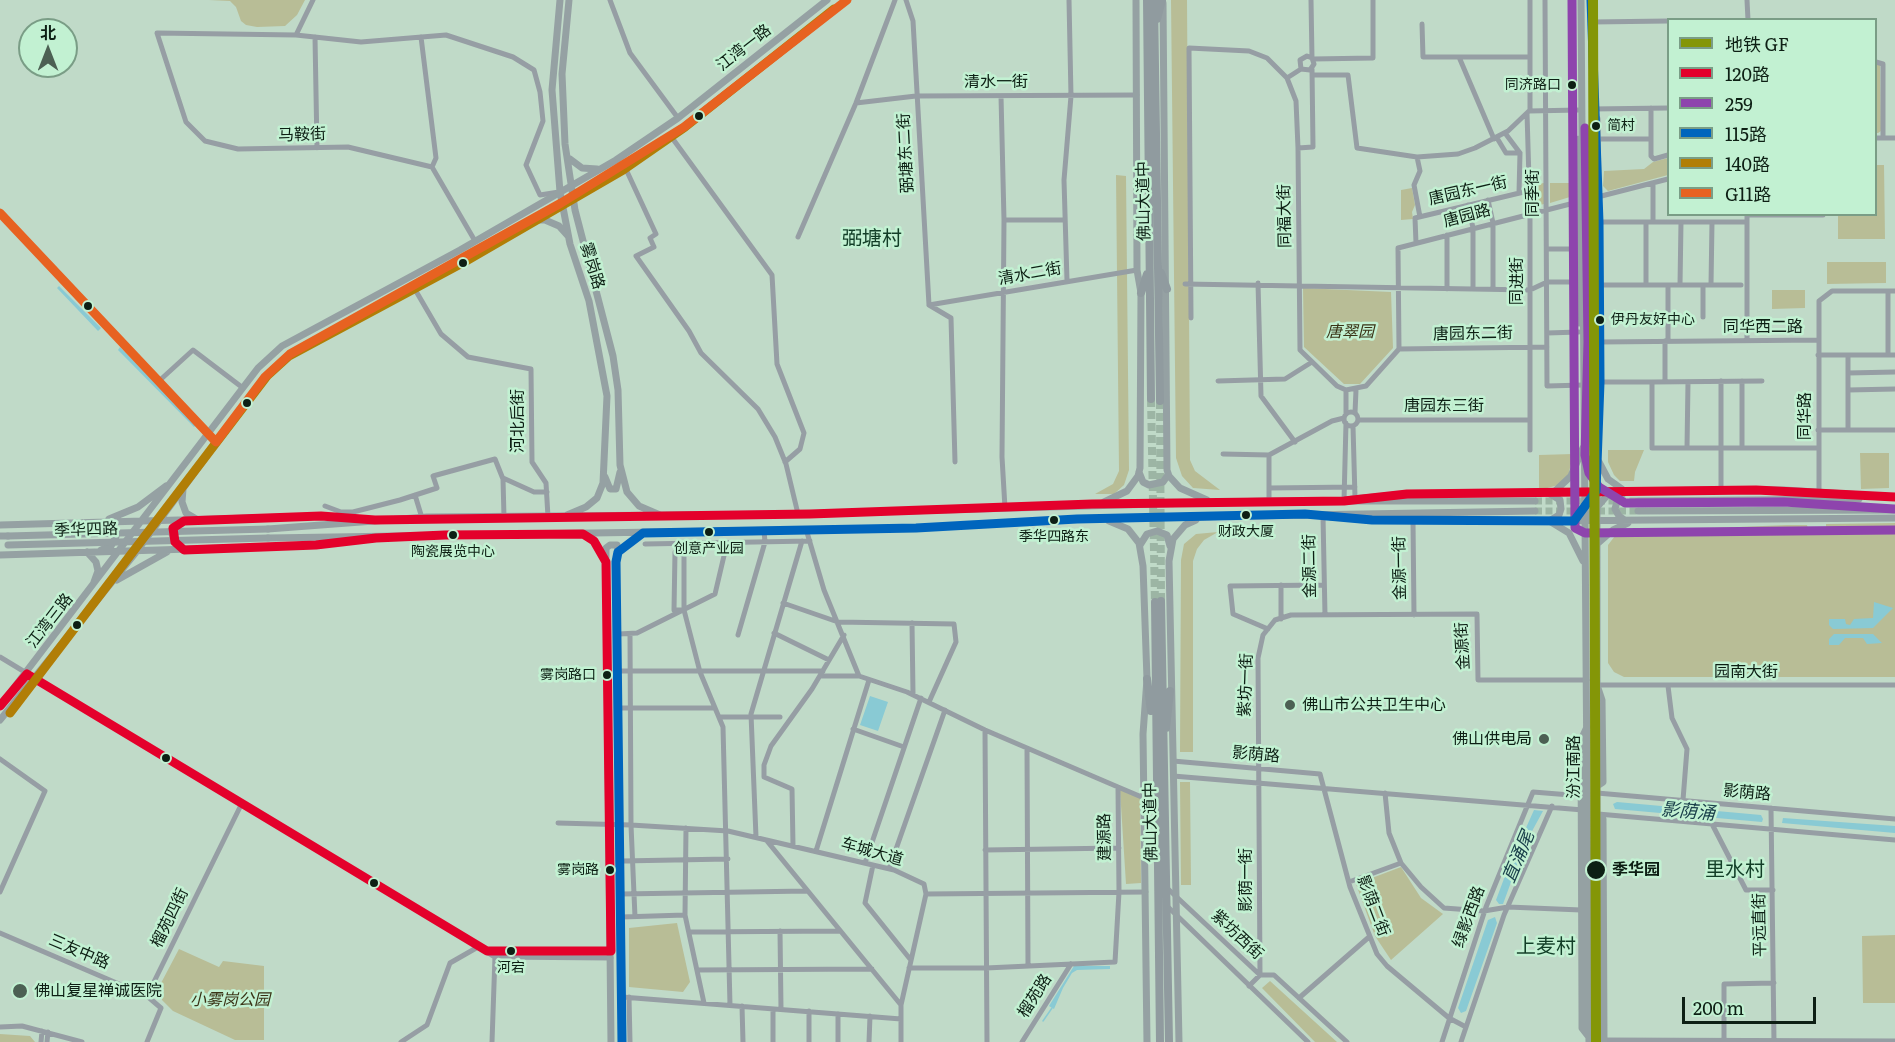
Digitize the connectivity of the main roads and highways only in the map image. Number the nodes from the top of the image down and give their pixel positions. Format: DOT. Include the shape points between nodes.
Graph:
graph roads {
  1 [pos="560,0"];
  2 [pos="569,0"];
  3 [pos="826,0"];
  4 [pos="847,0"];
  5 [pos="1136,0"];
  6 [pos="1149,0"];
  7 [pos="1163,0"];
  8 [pos="1581,0"];
  9 [pos="1591,0"];
  10 [pos="1155,26"];
  11 [pos="1582,44"];
  12 [pos="1594,109"];
  13 [pos="567,153"];
  14 [pos="602,168"];
  15 [pos="573,184"];
  16 [pos="560,192"];
  17 [pos="574,195"];
  18 [pos="1596,197"];
  19 [pos="1581,200"];
  20 [pos="561,203"];
  21 [pos="532,220"];
  22 [pos="569,237"];
  23 [pos="475,241"];
  24 [pos="1158,266"];
  25 [pos="1149,267"];
  26 [pos="1167,289"];
  27 [pos="1141,293"];
  28 [pos="1584,386"];
  29 [pos="1151,399"];
  30 [pos="1160,401"];
  31 [pos="1597,432"];
  32 [pos="1584,442"];
  33 [pos="1597,454"];
  34 [pos="621,467"];
  35 [pos="604,472"];
  36 [pos="1139,472"];
  37 [pos="1168,475"];
  38 [pos="173,481"];
  39 [pos="184,486"];
  40 [pos="1585,491"];
  41 [pos="1596,491"];
  42 [pos="1611,491"];
  43 [pos="1626,491"];
  44 [pos="1544,492"];
  45 [pos="1554,492"];
  46 [pos="1895,498"];
  47 [pos="1344,501"];
  48 [pos="1535,501"];
  49 [pos="1638,501"];
  50 [pos="1214,502"];
  51 [pos="1099,504"];
  52 [pos="1895,510"];
  53 [pos="1535,511"];
  54 [pos="1638,511"];
  55 [pos="1305,514"];
  56 [pos="662,516"];
  57 [pos="561,517"];
  58 [pos="1204,517"];
  59 [pos="1895,518"];
  60 [pos="375,519"];
  61 [pos="1101,519"];
  62 [pos="198,520"];
  63 [pos="184,521"];
  64 [pos="1549,521"];
  65 [pos="1574,521"];
  66 [pos="1585,521"];
  67 [pos="1596,521"];
  68 [pos="1626,521"];
  69 [pos="1635,521"];
  70 [pos="99,522"];
  71 [pos="143,522"];
  72 [pos="158,522"];
  73 [pos="0,525"];
  74 [pos="643,533"];
  75 [pos="583,534"];
  76 [pos="4,536"];
  77 [pos="376,537"];
  78 [pos="1140,545"];
  79 [pos="1596,545"];
  80 [pos="4,546"];
  81 [pos="1170,549"];
  82 [pos="172,550"];
  83 [pos="184,550"];
  84 [pos="137,551"];
  85 [pos="87,552"];
  86 [pos="96,552"];
  87 [pos="120,552"];
  88 [pos="618,552"];
  89 [pos="0,555"];
  90 [pos="606,562"];
  91 [pos="1585,569"];
  92 [pos="110,585"];
  93 [pos="93,588"];
  94 [pos="1158,601"];
  95 [pos="1147,679"];
  96 [pos="1170,691"];
  97 [pos="0,706"];
  98 [pos="0,720"];
  99 [pos="1159,747"];
  100 [pos="1589,1039"];
  101 [pos="1601,1041"];
  102 [pos="611,1042"];
  103 [pos="622,1042"];
  104 [pos="1148,1042"];
  105 [pos="1160,1042"];
  106 [pos="1169,1042"];
  107 [pos="1179,1042"];
  1 -- 16 [label="main road, 雾岗路" via="552,90"];
  2 -- 13 [label="main road, 雾岗路" via="561,107"];
  3 -- 14 [label="main road, 江湾一路" via="678,118"];
  4 -- 17 [label="main road, 江湾三路" via="670,135"];
  5 -- 27 [label="main road" via="1137,270"];
  6 -- 10 [label="highway, 佛山大道中"];
  6 -- 25 [label="highway, 佛山大道中"];
  7 -- 10 [label="highway"];
  7 -- 26 [label="main road"];
  8 -- 11 [label="main road"];
  9 -- 12 [label="main road"];
  10 -- 24 [label="highway, 佛山大道中"];
  11 -- 19 [label="main road"];
  11 -- 19 [label="main road"];
  12 -- 18 [label="main road"];
  12 -- 18 [label="main road" via="1598,139"];
  13 -- 14 [label="main road" via="582,168"];
  13 -- 15 [label="main road, 雾岗路"];
  14 -- 15 [label="main road, 江湾一路"];
  15 -- 16 [label="main road, 江湾一路"];
  15 -- 17 [label="main road, 雾岗路"];
  16 -- 20 [label="main road, 雾岗路"];
  16 -- 23 [label="main road, 江湾一路"];
  17 -- 20 [label="main road, 江湾三路"];
  17 -- 34 [label="main road, 雾岗路" via="613,356"];
  18 -- 31 [label="main road"];
  18 -- 31 [label="main road" via="1600,342"];
  19 -- 28 [label="main road"];
  19 -- 28 [label="main road" via="1579,332"];
  20 -- 21 [label="main road, 江湾三路"];
  20 -- 22 [label="main road, 雾岗路"];
  21 -- 22 [label="main road" via="559,226"];
  21 -- 39 [label="main road, 江湾三路" via="291,354 265,376"];
  22 -- 35 [label="main road, 雾岗路" via="602,357 607,396"];
  23 -- 38 [label="main road, 江湾三路" via="282,346 258,368"];
  24 -- 26 [label="highway"];
  24 -- 30 [label="highway, 佛山大道中"];
  25 -- 27 [label="highway"];
  25 -- 29 [label="highway, 佛山大道中"];
  26 -- 37 [label="main road"];
  27 -- 36 [label="main road"];
  28 -- 32 [label="main road, 汾江南路"];
  31 -- 33 [label="main road"];
  32 -- 40 [label="main road, 汾江南路"];
  32 -- 45 [label="main road" via="1571,476"];
  33 -- 41 [label="main road"];
  33 -- 43 [label="main road" via="1608,480"];
  34 -- 35 [label="main road" via="616,489 610,489"];
  34 -- 56 [label="main road, 雾岗路" via="627,492 639,506"];
  35 -- 57 [label="main road, 雾岗路" via="597,498"];
  36 -- 37 [label="main road" via="1149,485 1163,482"];
  36 -- 51 [label="main road" via="1127,491"];
  37 -- 50 [label="main road" via="1189,493"];
  38 -- 70 [label="main road" via="130,511"];
  38 -- 71 [label="main road, 江湾三路"];
  39 -- 62 [label="main road" via="182,502 186,513"];
  39 -- 72 [label="main road, 江湾三路"];
  40 -- 41 [label="main road"];
  40 -- 45 [label="main road"];
  40 -- 66 [label="main road, 汾江南路"];
  41 -- 42 [label="main road"];
  41 -- 65 [label="main road"];
  41 -- 67 [label="main road"];
  42 -- 43 [label="main road"];
  42 -- 66 [label="main road"];
  43 -- 46 [label="main road" via="1819,492"];
  43 -- 68 [label="main road" via="1618,498 1615,509"];
  44 -- 45 [label="main road"];
  44 -- 47 [label="main road" via="1407,494"];
  44 -- 64 [label="main road" via="1556,496 1561,505 1559,515"];
  46 -- 49 [label="main road"];
  47 -- 48 [label="main road, 季华四路"];
  47 -- 50 [label="main road, 季华四路"];
  50 -- 51 [label="main road, 季华四路"];
  51 -- 56 [label="main road, 季华四路"];
  52 -- 54 [label="main road"];
  53 -- 55 [label="main road"];
  55 -- 58 [label="main road, 季华四路"];
  55 -- 64 [label="main road" via="1413,521"];
  56 -- 57 [label="main road, 季华四路"];
  57 -- 60 [label="main road, 季华四路"];
  58 -- 61 [label="main road, 季华四路"];
  58 -- 81 [label="main road" via="1185,525"];
  59 -- 69 [label="main road"];
  60 -- 62 [label="main road" via="321,516"];
  60 -- 76 [label="main road, 季华四路, bridge" via="268,528"];
  61 -- 74 [label="main road, 季华四路" via="916,528"];
  61 -- 78 [label="main road" via="1128,529"];
  62 -- 63 [label="main road"];
  63 -- 72 [label="main road"];
  63 -- 83 [label="main road" via="173,528 172,534"];
  64 -- 65 [label="main road"];
  64 -- 91 [label="main road" via="1574,539"];
  65 -- 66 [label="main road"];
  66 -- 67 [label="main road"];
  66 -- 91 [label="main road, 汾江南路"];
  67 -- 68 [label="main road"];
  67 -- 79 [label="main road, 汾江南路"];
  68 -- 69 [label="main road"];
  69 -- 79 [label="main road" via="1613,530"];
  70 -- 71 [label="main road"];
  70 -- 73 [label="main road"];
  70 -- 86 [label="main road" via="115,530 116,537 111,546"];
  71 -- 72 [label="main road"];
  71 -- 87 [label="main road, 江湾三路"];
  72 -- 84 [label="main road, 江湾三路"];
  74 -- 75 [label="main road, 季华四路"];
  74 -- 88 [label="main road"];
  75 -- 77 [label="main road, 季华四路"];
  75 -- 90 [label="main road" via="594,541"];
  77 -- 80 [label="main road, 季华四路, bridge"];
  77 -- 83 [label="main road" via="316,545"];
  78 -- 81 [label="main road" via="1147,534 1157,531 1167,535"];
  78 -- 95 [label="main road"];
  79 -- 101 [label="main road, 汾江南路"];
  81 -- 96 [label="main road, 佛山大道中"];
  82 -- 83 [label="main road"];
  82 -- 84 [label="main road"];
  82 -- 92 [label="main road"];
  84 -- 87 [label="main road"];
  84 -- 92 [label="main road, 江湾三路"];
  85 -- 86 [label="main road"];
  85 -- 89 [label="main road"];
  85 -- 93 [label="main road" via="98,571"];
  86 -- 87 [label="main road"];
  87 -- 93 [label="main road, 江湾三路"];
  88 -- 90 [label="main road" via="617,545 606,548"];
  88 -- 103 [label="main road" via="621,917 626,997"];
  90 -- 102 [label="main road"];
  91 -- 100 [label="main road, 汾江南路" via="1585,1013"];
  92 -- 98 [label="main road, 江湾三路"];
  93 -- 97 [label="main road, 江湾三路"];
  94 -- 99 [label="highway, 佛山大道中"];
  95 -- 99 [label="highway"];
  95 -- 104 [label="main road" via="1143,734"];
  96 -- 99 [label="highway"];
  96 -- 107 [label="main road, 佛山大道中"];
  99 -- 105 [label="highway, 佛山大道中"];
  99 -- 106 [label="highway, 佛山大道中"];
}
